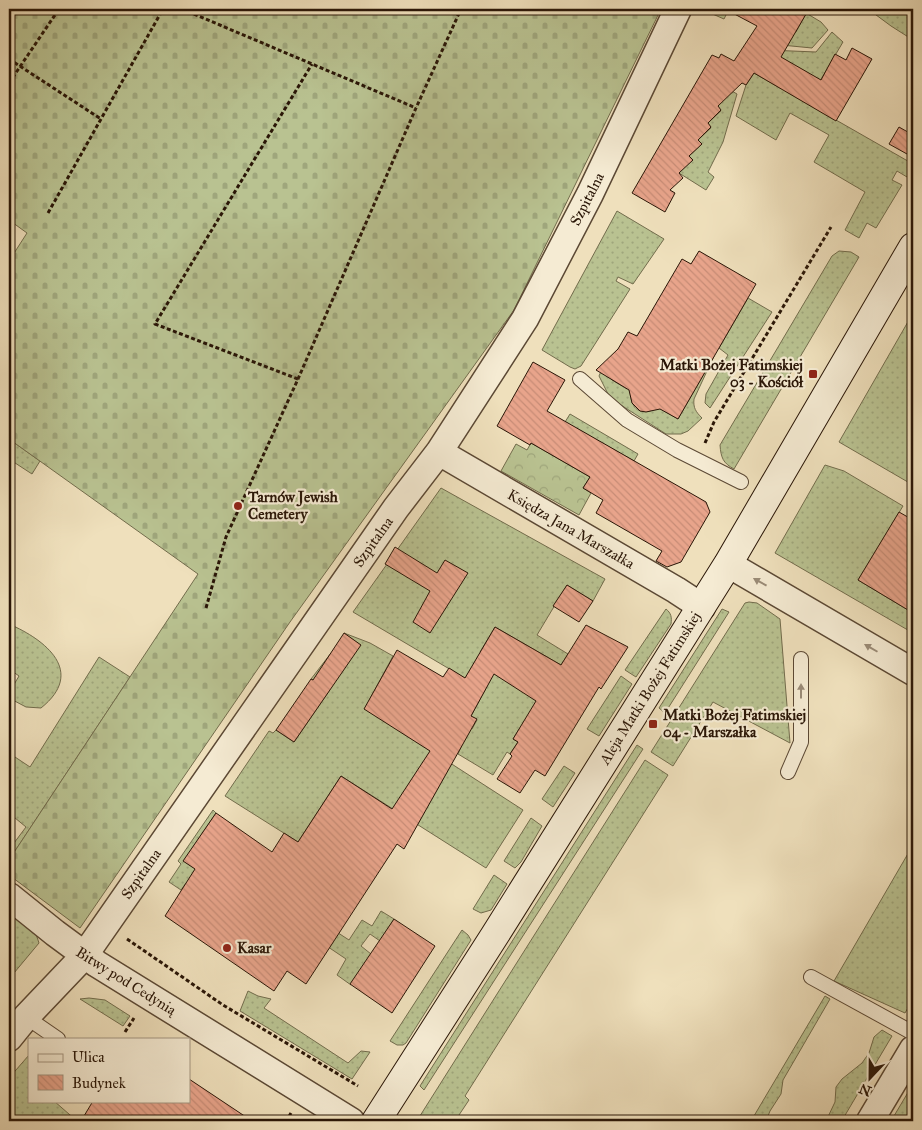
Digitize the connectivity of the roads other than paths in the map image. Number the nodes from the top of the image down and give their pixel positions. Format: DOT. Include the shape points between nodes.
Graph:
graph roads {
  1 [pos="678,9"];
  2 [pos="913,247"];
  3 [pos="580,379"];
  4 [pos="439,452"];
  5 [pos="740,482"];
  6 [pos="728,564"];
  7 [pos="702,607"];
  8 [pos="801,659"];
  9 [pos="913,672"];
  10 [pos="788,772"];
  11 [pos="9,896"];
  12 [pos="84,956"];
  13 [pos="811,977"];
  14 [pos="26,1017"];
  15 [pos="913,1033"];
  16 [pos="9,1038"];
  17 [pos="57,1038"];
  18 [pos="913,1049"];
  19 [pos="351,1121"];
  20 [pos="376,1121"];
  21 [pos="870,1121"];
  1 -- 4 [label="street, Szpitalna" via="590,194 525,319"];
  2 -- 6 [label="street, Aleja Matki Bożej Fatimskiej"];
  3 -- 5 [label="lane" via="627,420"];
  4 -- 7 [label="street, Księdza Jana Marszałka"];
  4 -- 12 [label="street, Szpitalna" via="396,508"];
  6 -- 7 [label="street, Aleja Matki Bożej Fatimskiej"];
  9 -- 6 [label="street, one-way"];
  7 -- 20 [label="street, Aleja Matki Bożej Fatimskiej"];
  10 -- 8 [label="lane, one-way" via="801,742"];
  11 -- 12 [label="street, Bitwy pod Cedynią"];
  12 -- 14 [label="street, Szpitalna"];
  12 -- 19 [label="street, Bitwy pod Cedynią"];
  13 -- 15 [label="lane"];
  14 -- 16 [label="street, Szpitalna"];
  14 -- 17 [label="lane"];
  18 -- 21 [label="street"];
}
